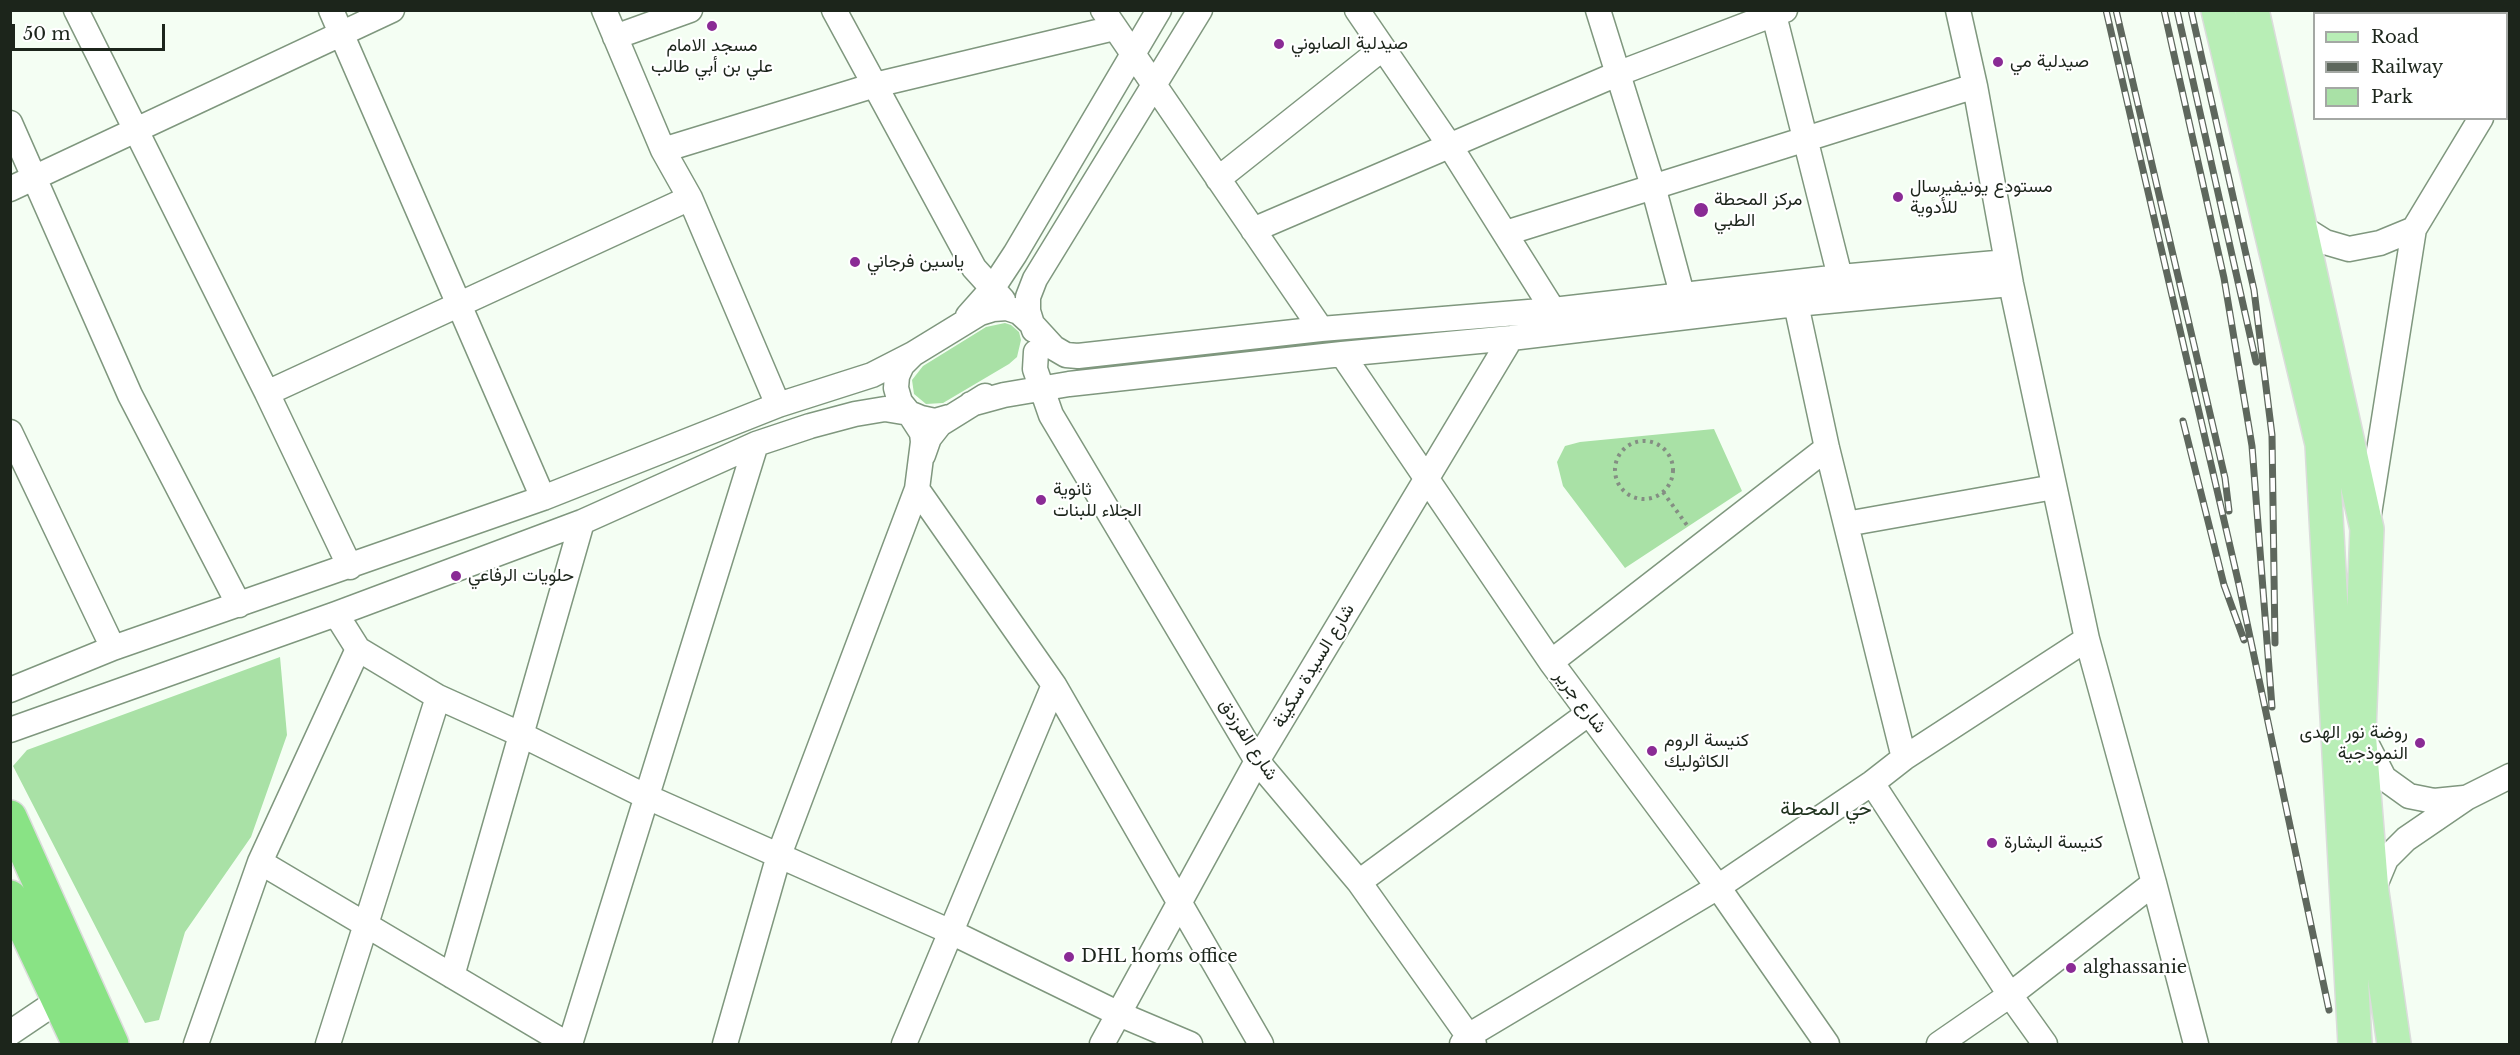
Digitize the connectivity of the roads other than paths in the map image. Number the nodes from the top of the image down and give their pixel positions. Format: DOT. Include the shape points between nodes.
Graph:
graph roads {
  1 [pos="76,10"];
  2 [pos="331,10"];
  3 [pos="392,10"];
  4 [pos="604,10"];
  5 [pos="690,10"];
  6 [pos="834,10"];
  7 [pos="1159,10"];
  8 [pos="1200,10"];
  9 [pos="1357,10"];
  10 [pos="1598,10"];
  11 [pos="1958,10"];
  12 [pos="2218,10"];
  13 [pos="2252,10"];
  14 [pos="1779,13"];
  15 [pos="1108,19"];
  16 [pos="340,34"];
  17 [pos="615,37"];
  18 [pos="1383,48"];
  19 [pos="1133,54"];
  20 [pos="1617,74"];
  21 [pos="1155,85"];
  22 [pos="875,86"];
  23 [pos="1975,86"];
  24 [pos="2480,120"];
  25 [pos="10,123"];
  26 [pos="137,130"];
  27 [pos="1804,140"];
  28 [pos="1450,146"];
  29 [pos="663,150"];
  30 [pos="36,177"];
  31 [pos="1218,179"];
  32 [pos="1653,186"];
  33 [pos="10,189"];
  34 [pos="690,198"];
  35 [pos="2301,228"];
  36 [pos="2414,229"];
  37 [pos="1253,230"];
  38 [pos="1506,233"];
  39 [pos="974,268"];
  40 [pos="2009,273"];
  41 [pos="1840,277"];
  42 [pos="992,289"];
  43 [pos="1682,294"];
  44 [pos="459,303"];
  45 [pos="1796,304"];
  46 [pos="1552,310"];
  47 [pos="1026,318"];
  48 [pos="962,322"];
  49 [pos="1320,329"];
  50 [pos="1511,338"];
  51 [pos="1036,352"];
  52 [pos="913,354"];
  53 [pos="1342,354"];
  54 [pos="1040,388"];
  55 [pos="267,393"];
  56 [pos="1004,395"];
  57 [pos="971,404"];
  58 [pos="778,405"];
  59 [pos="909,413"];
  60 [pos="1051,415"];
  61 [pos="949,417"];
  62 [pos="10,432"];
  63 [pos="756,444"];
  64 [pos="1827,448"];
  65 [pos="922,457"];
  66 [pos="1426,479"];
  67 [pos="2054,487"];
  68 [pos="917,489"];
  69 [pos="543,498"];
  70 [pos="582,522"];
  71 [pos="1846,524"];
  72 [pos="2367,528"];
  73 [pos="350,567"];
  74 [pos="239,605"];
  75 [pos="336,614"];
  76 [pos="2087,639"];
  77 [pos="113,648"];
  78 [pos="358,649"];
  79 [pos="1551,662"];
  80 [pos="1054,685"];
  81 [pos="10,690"];
  82 [pos="438,697"];
  83 [pos="1588,713"];
  84 [pos="10,730"];
  85 [pos="2359,731"];
  86 [pos="520,734"];
  87 [pos="1904,758"];
  88 [pos="1257,761"];
  89 [pos="2510,776"];
  90 [pos="1872,783"];
  91 [pos="645,796"];
  92 [pos="2466,798"];
  93 [pos="10,817"];
  94 [pos="779,855"];
  95 [pos="260,862"];
  96 [pos="1359,882"];
  97 [pos="2154,883"];
  98 [pos="1718,887"];
  99 [pos="2372,892"];
  100 [pos="10,897"];
  101 [pos="1179,903"];
  102 [pos="367,926"];
  103 [pos="951,932"];
  104 [pos="452,976"];
  105 [pos="2010,994"];
  106 [pos="59,1000"];
  107 [pos="1119,1014"];
  108 [pos="10,1033"];
  109 [pos="1468,1042"];
  110 [pos="79,1044"];
  111 [pos="112,1044"];
  112 [pos="196,1044"];
  113 [pos="328,1044"];
  114 [pos="568,1044"];
  115 [pos="725,1044"];
  116 [pos="904,1044"];
  117 [pos="1102,1044"];
  118 [pos="1190,1044"];
  119 [pos="1261,1044"];
  120 [pos="1827,1044"];
  121 [pos="1939,1044"];
  122 [pos="2045,1044"];
  123 [pos="2196,1044"];
  124 [pos="2355,1044"];
  125 [pos="2394,1044"];
  1 -- 26 [label="street"];
  2 -- 16 [label="street"];
  3 -- 16 [label="street"];
  4 -- 17 [label="street"];
  5 -- 17 [label="street"];
  6 -- 22 [label="street"];
  7 -- 19 [label="street"];
  8 -- 21 [label="street"];
  9 -- 18 [label="street"];
  10 -- 20 [label="street"];
  11 -- 23 [label="street"];
  12 -- 124 [label="main road" via="2322,444"];
  13 -- 35 [label="main road"];
  14 -- 20 [label="street"];
  14 -- 27 [label="street"];
  15 -- 19 [label="street"];
  15 -- 22 [label="street"];
  16 -- 26 [label="street"];
  16 -- 44 [label="street"];
  17 -- 29 [label="street"];
  18 -- 28 [label="street"];
  18 -- 31 [label="street"];
  19 -- 21 [label="street"];
  19 -- 42 [label="street"];
  20 -- 28 [label="street"];
  20 -- 32 [label="street"];
  21 -- 31 [label="street"];
  21 -- 47 [label="street" via="1035,279"];
  22 -- 29 [label="street"];
  22 -- 39 [label="street"];
  23 -- 27 [label="street"];
  23 -- 40 [label="street"];
  24 -- 36 [label="street"];
  25 -- 30 [label="street"];
  26 -- 30 [label="street"];
  26 -- 55 [label="street"];
  27 -- 32 [label="street"];
  27 -- 41 [label="street"];
  28 -- 37 [label="street"];
  28 -- 38 [label="street"];
  29 -- 34 [label="street"];
  30 -- 33 [label="street"];
  30 -- 74 [label="street" via="130,395"];
  31 -- 37 [label="street"];
  32 -- 38 [label="street"];
  32 -- 43 [label="street"];
  34 -- 44 [label="street"];
  34 -- 58 [label="street"];
  35 -- 36 [label="street" via="2325,242 2349,249 2380,243"];
  35 -- 72 [label="main road"];
  36 -- 72 [label="street"];
  37 -- 49 [label="street"];
  38 -- 46 [label="street"];
  39 -- 42 [label="street"];
  39 -- 48 [label="street" via="976,296"];
  40 -- 41 [label="street"];
  40 -- 45 [label="street"];
  40 -- 67 [label="street"];
  41 -- 43 [label="street"];
  42 -- 47 [label="street"];
  42 -- 48 [label="street"];
  43 -- 46 [label="street"];
  44 -- 55 [label="street"];
  44 -- 69 [label="street"];
  45 -- 50 [label="street"];
  45 -- 64 [label="street"];
  46 -- 49 [label="street"];
  47 -- 48 [label="street" via="1006,308 980,313"];
  47 -- 49 [label="street" via="1054,348 1078,356"];
  47 -- 51 [label="street" via="1037,338"];
  48 -- 52 [label="street"];
  50 -- 53 [label="street"];
  50 -- 66 [label="street, شارع السيدة سكينة"];
  51 -- 54 [label="street"];
  51 -- 57 [label="street" via="1018,377"];
  52 -- 58 [label="street" via="872,375"];
  52 -- 59 [label="street" via="902,364 897,382 900,402"];
  53 -- 54 [label="street"];
  53 -- 66 [label="street, شارع جرير"];
  54 -- 56 [label="street"];
  54 -- 60 [label="street"];
  55 -- 73 [label="street"];
  56 -- 57 [label="street"];
  56 -- 60 [label="street" via="1021,395 1038,402"];
  57 -- 61 [label="street"];
  58 -- 69 [label="street"];
  59 -- 61 [label="street" via="935,421"];
  59 -- 63 [label="street" via="885,409 855,414"];
  59 -- 65 [label="street" via="922,433"];
  60 -- 88 [label="street, شارع الفرزدق"];
  61 -- 65 [label="street" via="935,429"];
  62 -- 77 [label="street"];
  63 -- 70 [label="street"];
  63 -- 91 [label="street"];
  64 -- 71 [label="street"];
  64 -- 79 [label="street"];
  65 -- 68 [label="street"];
  66 -- 79 [label="street, شارع جرير"];
  66 -- 88 [label="street, شارع السيدة سكينة"];
  67 -- 71 [label="street"];
  67 -- 76 [label="street"];
  68 -- 80 [label="street"];
  68 -- 94 [label="street"];
  69 -- 73 [label="street"];
  70 -- 75 [label="street"];
  70 -- 86 [label="street"];
  71 -- 87 [label="street"];
  72 -- 85 [label="main road"];
  73 -- 74 [label="street"];
  74 -- 77 [label="street"];
  75 -- 78 [label="street"];
  75 -- 84 [label="street"];
  76 -- 87 [label="street"];
  76 -- 97 [label="street"];
  77 -- 81 [label="street"];
  78 -- 82 [label="street"];
  78 -- 95 [label="street"];
  79 -- 83 [label="street, شارع جرير"];
  80 -- 101 [label="street"];
  80 -- 103 [label="street"];
  82 -- 86 [label="street"];
  82 -- 102 [label="street"];
  83 -- 96 [label="street"];
  83 -- 98 [label="street, شارع جرير"];
  85 -- 92 [label="street" via="2384,778 2409,796 2434,801"];
  85 -- 99 [label="main road"];
  86 -- 91 [label="street"];
  86 -- 104 [label="street"];
  87 -- 90 [label="street"];
  88 -- 96 [label="street, شارع الفرزدق"];
  88 -- 101 [label="street, شارع السيدة سكينة"];
  89 -- 92 [label="street"];
  90 -- 98 [label="street"];
  90 -- 105 [label="street"];
  91 -- 94 [label="street"];
  91 -- 114 [label="street"];
  92 -- 99 [label="street" via="2406,839 2386,860"];
  93 -- 111 [label="highway"];
  94 -- 103 [label="street"];
  94 -- 115 [label="street"];
  95 -- 102 [label="street"];
  95 -- 112 [label="street"];
  96 -- 109 [label="street, شارع الفرزدق"];
  97 -- 105 [label="street"];
  97 -- 123 [label="street"];
  98 -- 109 [label="street"];
  98 -- 120 [label="street, شارع جرير"];
  99 -- 125 [label="main road"];
  100 -- 106 [label="highway"];
  101 -- 107 [label="street, شارع السيدة سكينة"];
  101 -- 119 [label="street"];
  102 -- 104 [label="street"];
  102 -- 113 [label="street"];
  103 -- 107 [label="street"];
  103 -- 116 [label="street"];
  104 -- 114 [label="street"];
  105 -- 121 [label="street"];
  105 -- 122 [label="street"];
  106 -- 108 [label="street"];
  106 -- 110 [label="highway"];
  107 -- 117 [label="street, شارع السيدة سكينة"];
  107 -- 118 [label="street"];
}
